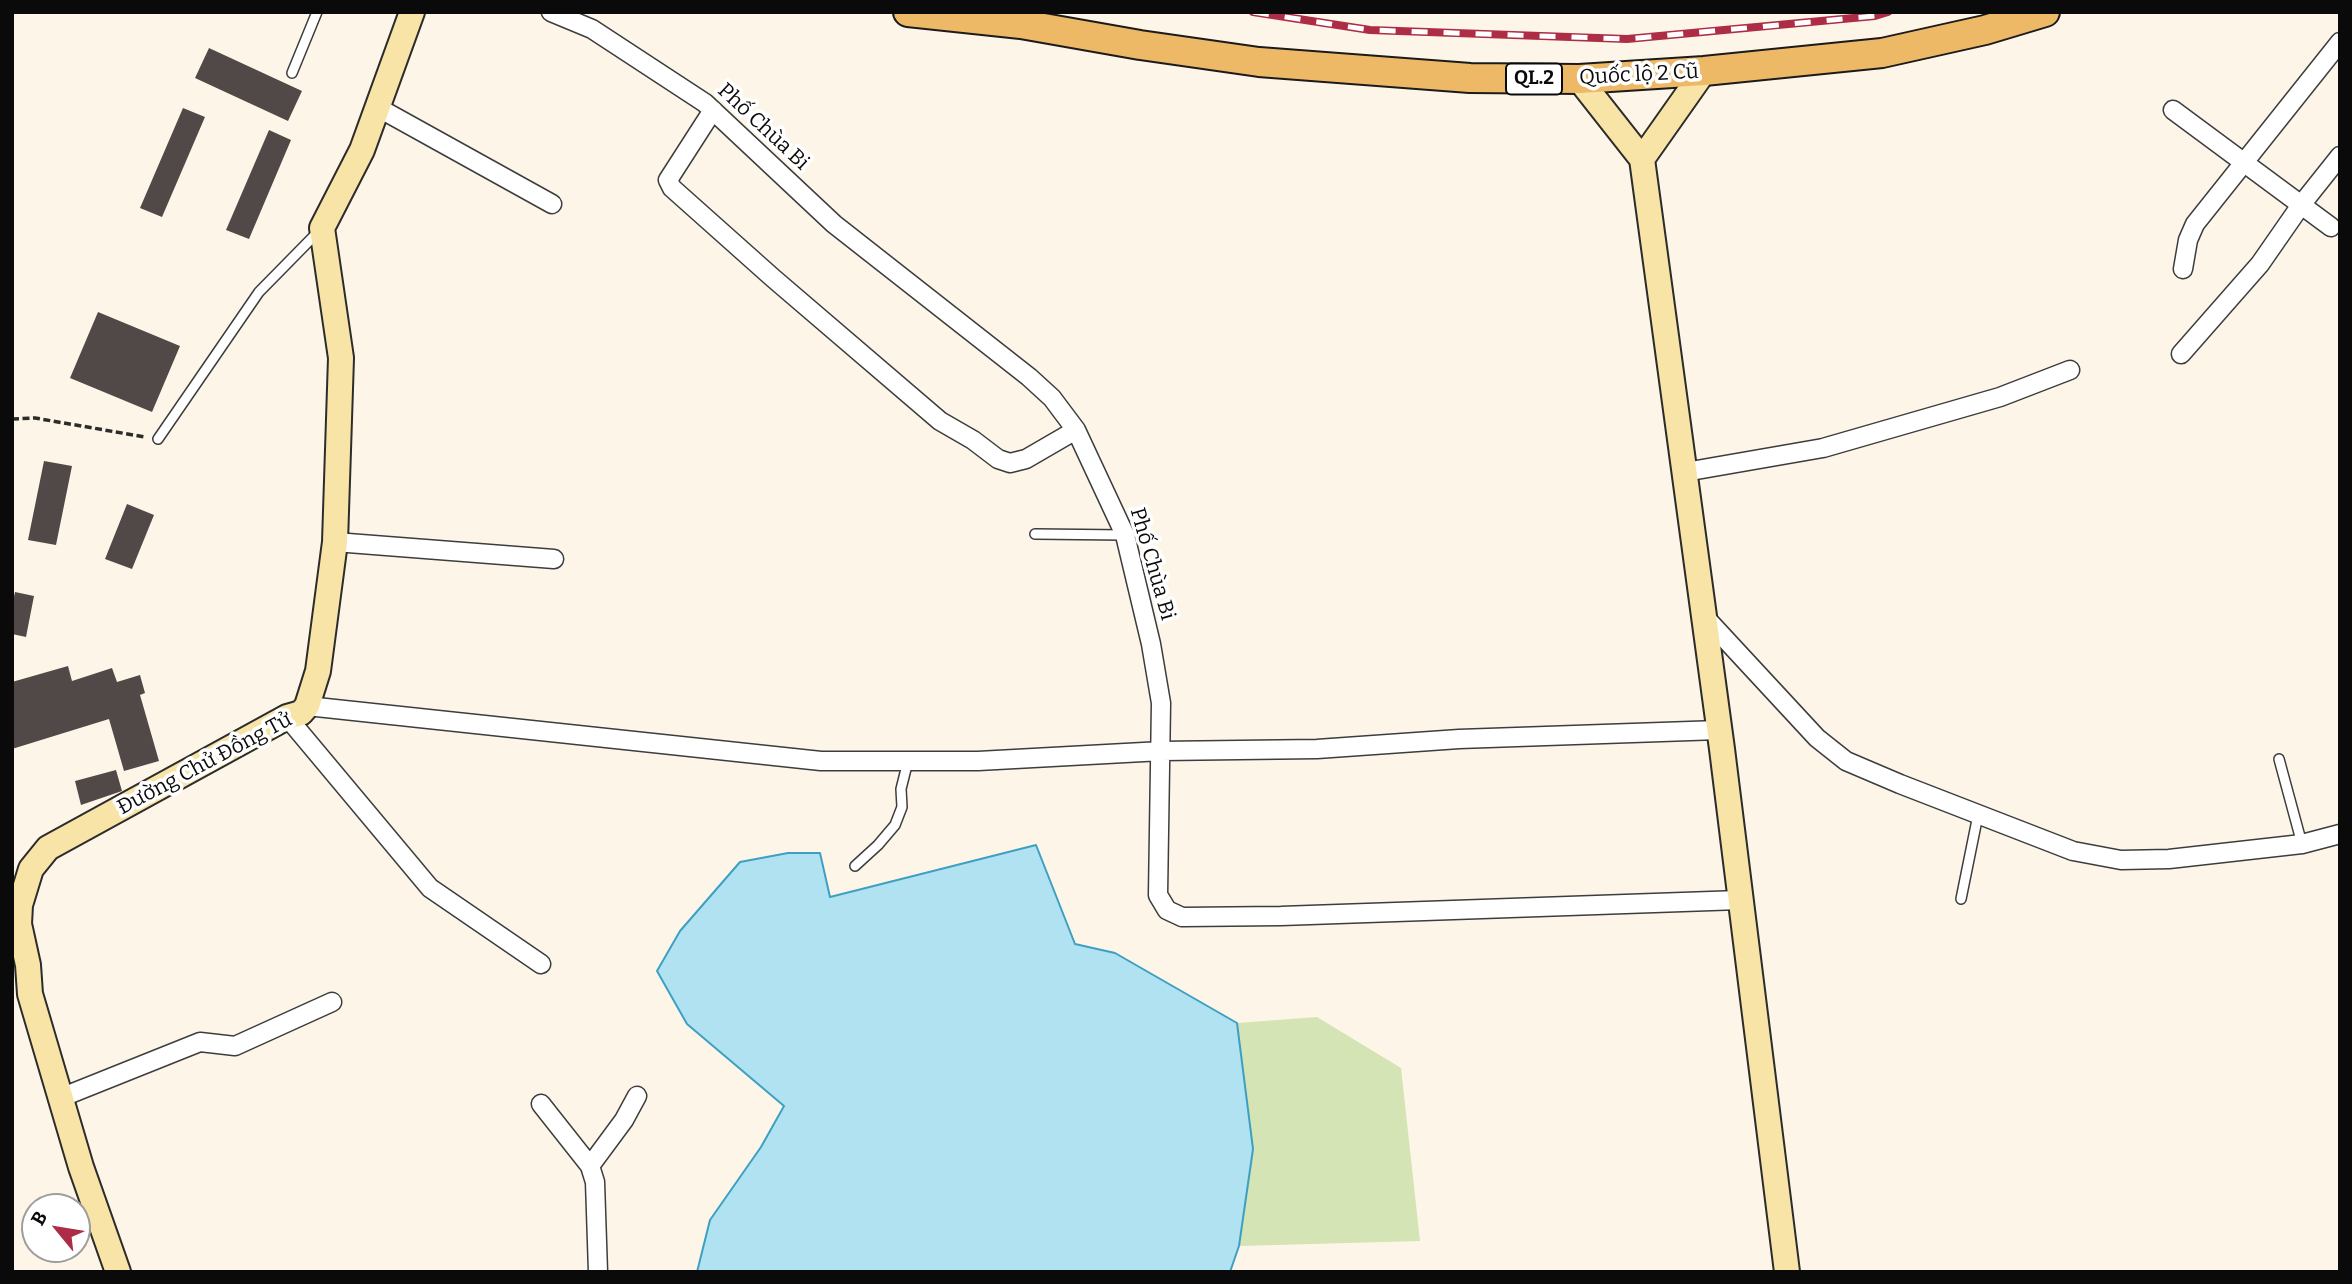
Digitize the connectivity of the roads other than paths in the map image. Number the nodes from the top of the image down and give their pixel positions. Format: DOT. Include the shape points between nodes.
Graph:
graph roads {
  1 [pos="317,12"];
  2 [pos="412,12"];
  3 [pos="551,12"];
  4 [pos="908,12"];
  5 [pos="995,12"];
  6 [pos="2045,12"];
  7 [pos="1021,23"];
  8 [pos="2340,41"];
  9 [pos="1703,71"];
  10 [pos="292,73"];
  11 [pos="1579,79"];
  12 [pos="377,107"];
  13 [pos="713,110"];
  14 [pos="2173,110"];
  15 [pos="2340,156"];
  16 [pos="1642,159"];
  17 [pos="2244,162"];
  18 [pos="552,204"];
  19 [pos="2301,205"];
  20 [pos="2332,227"];
  21 [pos="322,228"];
  22 [pos="2183,269"];
  23 [pos="2181,354"];
  24 [pos="2070,370"];
  25 [pos="1076,430"];
  26 [pos="158,439"];
  27 [pos="1685,472"];
  28 [pos="1035,534"];
  29 [pos="1125,535"];
  30 [pos="335,542"];
  31 [pos="554,559"];
  32 [pos="1703,615"];
  33 [pos="297,711"];
  34 [pos="1719,730"];
  35 [pos="1161,751"];
  36 [pos="2279,759"];
  37 [pos="908,761"];
  38 [pos="1978,815"];
  39 [pos="2340,834"];
  40 [pos="2302,844"];
  41 [pos="855,866"];
  42 [pos="1961,899"];
  43 [pos="1740,900"];
  44 [pos="18,948"];
  45 [pos="541,964"];
  46 [pos="332,1002"];
  47 [pos="638,1096"];
  48 [pos="60,1098"];
  49 [pos="541,1104"];
  50 [pos="590,1166"];
  51 [pos="118,1272"];
  52 [pos="598,1272"];
  53 [pos="1787,1272"];
  1 -- 10 [label="lane"];
  2 -- 12 [label="street"];
  3 -- 13 [label="street, Phố Chùa Bi" via="592,29"];
  4 -- 7 [label="main road, Quốc lộ 2 Cũ / QL.2"];
  5 -- 7 [label="main road, Quốc lộ 2 Cũ / QL.2"];
  6 -- 9 [label="main road, Quốc lộ 2 Cũ / QL.2" via="1882,53"];
  7 -- 11 [label="main road, Quốc lộ 2 Cũ / QL.2" via="1259,62 1470,78"];
  8 -- 17 [label="street"];
  9 -- 11 [label="main road, Quốc lộ 2 Cũ / QL.2"];
  9 -- 16 [label="street"];
  11 -- 16 [label="street"];
  12 -- 18 [label="street"];
  12 -- 21 [label="street" via="362,150"];
  13 -- 25 [label="street, Phố Chùa Bi" via="834,224 1029,377"];
  13 -- 25 [label="street" via="668,180 774,278 940,421 998,459 1010,463 1026,459"];
  14 -- 17 [label="street"];
  15 -- 19 [label="street"];
  16 -- 27 [label="street"];
  17 -- 19 [label="street"];
  17 -- 22 [label="street" via="2195,224"];
  19 -- 20 [label="street"];
  19 -- 23 [label="street" via="2260,264"];
  21 -- 26 [label="lane" via="259,292"];
  21 -- 30 [label="street, Đường Chử Đồng Tử" via="341,358"];
  24 -- 27 [label="street" via="2000,397 1823,448"];
  25 -- 29 [label="street, Phố Chùa Bi"];
  27 -- 32 [label="street"];
  28 -- 29 [label="lane"];
  29 -- 35 [label="street, Phố Chùa Bi" via="1152,644 1161,703"];
  30 -- 31 [label="street"];
  30 -- 33 [label="street, Đường Chử Đồng Tử" via="318,671"];
  32 -- 34 [label="street"];
  32 -- 38 [label="street" via="1761,681 1846,761"];
  33 -- 37 [label="street" via="821,761"];
  33 -- 44 [label="street, Đường Chử Đồng Tử" via="48,848 31,869 24,888"];
  33 -- 45 [label="street" via="430,888"];
  34 -- 35 [label="street"];
  34 -- 43 [label="street"];
  35 -- 37 [label="street"];
  35 -- 43 [label="street, Phố Chùa Bi" via="1158,895 1167,910 1182,917"];
  36 -- 40 [label="lane"];
  37 -- 41 [label="lane" via="895,825"];
  38 -- 40 [label="street" via="2073,852 2121,860"];
  38 -- 42 [label="lane"];
  39 -- 40 [label="street"];
  43 -- 53 [label="street"];
  44 -- 48 [label="street, Đường Chử Đồng Tử"];
  46 -- 48 [label="street" via="235,1046 200,1042"];
  47 -- 50 [label="street"];
  48 -- 51 [label="street, Đường Chử Đồng Tử"];
  49 -- 50 [label="street"];
  50 -- 52 [label="street" via="595,1182"];
}
